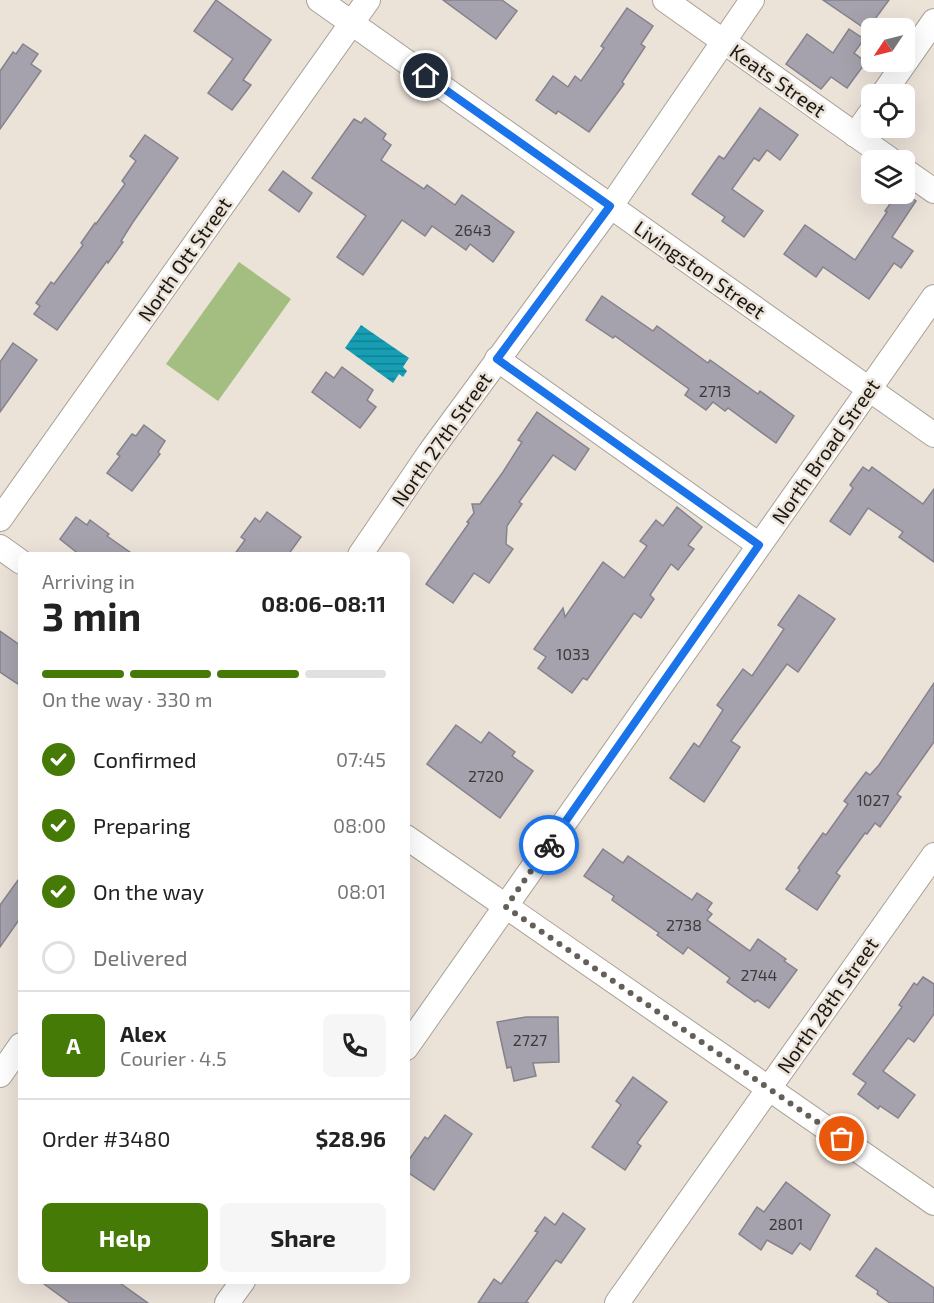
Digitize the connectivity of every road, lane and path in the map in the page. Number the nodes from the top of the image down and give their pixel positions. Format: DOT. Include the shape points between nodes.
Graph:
graph roads {
  1 [pos="319,0"];
  2 [pos="368,0"];
  3 [pos="665,0"];
  4 [pos="752,0"];
  5 [pos="934,21"];
  6 [pos="352,23"];
  7 [pos="724,41"];
  8 [pos="890,84"];
  9 [pos="861,127"];
  10 [pos="855,135"];
  11 [pos="877,150"];
  12 [pos="915,178"];
  13 [pos="934,191"];
  14 [pos="610,206"];
  15 [pos="934,297"];
  16 [pos="497,359"];
  17 [pos="870,389"];
  18 [pos="934,435"];
  19 [pos="0,519"];
  20 [pos="759,545"];
  21 [pos="0,547"];
  22 [pos="362,552"];
  23 [pos="18,560"];
  24 [pos="410,840"];
  25 [pos="934,855"];
  26 [pos="506,907"];
  27 [pos="410,1042"];
  28 [pos="18,1049"];
  29 [pos="0,1075"];
  30 [pos="769,1088"];
  31 [pos="934,1203"];
  32 [pos="241,1284"];
  33 [pos="227,1303"];
  34 [pos="617,1303"];
  1 -- 6 [label="street, Livingston Street"];
  2 -- 6 [label="street, North Ott Street"];
  3 -- 7 [label="street, Keats Street"];
  4 -- 7 [label="street, North 27th Street"];
  5 -- 8 [label="street"];
  6 -- 14 [label="street, Livingston Street"];
  6 -- 19 [label="street, North Ott Street"];
  7 -- 10 [label="street, Keats Street"];
  7 -- 14 [label="street, North 27th Street"];
  9 -- 10 [label="street"];
  10 -- 11 [label="street, Keats Street"];
  12 -- 13 [label="street"];
  14 -- 16 [label="street, North 27th Street"];
  14 -- 17 [label="street, Livingston Street"];
  15 -- 17 [label="street, North Broad Street"];
  16 -- 20 [label="street"];
  16 -- 22 [label="street, North 27th Street"];
  17 -- 18 [label="street, Livingston Street"];
  17 -- 20 [label="street, North Broad Street"];
  20 -- 26 [label="street, North Broad Street"];
  21 -- 23 [label="street"];
  24 -- 26 [label="street"];
  25 -- 30 [label="street, North 28th Street"];
  26 -- 27 [label="street, North Broad Street"];
  26 -- 30 [label="street"];
  28 -- 29 [label="street"];
  30 -- 31 [label="street"];
  30 -- 34 [label="street, North 28th Street"];
  32 -- 33 [label="street"];
}
